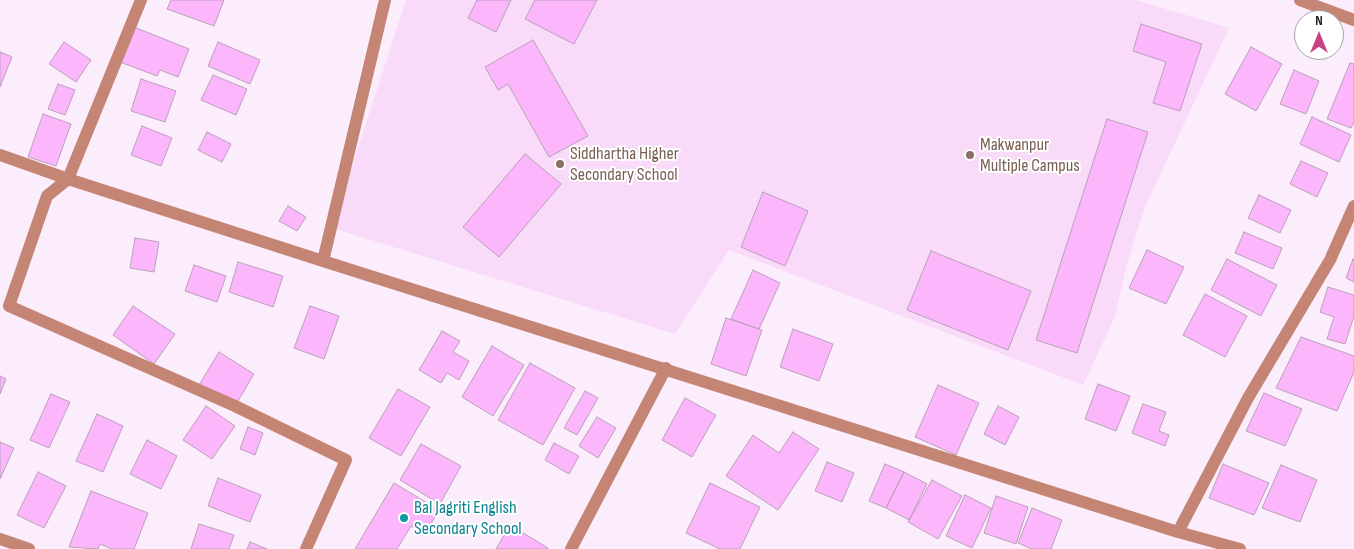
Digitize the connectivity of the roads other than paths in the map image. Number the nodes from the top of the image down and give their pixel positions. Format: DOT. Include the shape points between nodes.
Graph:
graph roads {
  1 [pos="141,0"];
  2 [pos="385,0"];
  3 [pos="1300,0"];
  4 [pos="1354,20"];
  5 [pos="0,155"];
  6 [pos="68,179"];
  7 [pos="1354,206"];
  8 [pos="323,261"];
  9 [pos="666,368"];
  10 [pos="1178,532"];
  11 [pos="0,539"];
  12 [pos="29,549"];
  13 [pos="306,549"];
  14 [pos="571,549"];
  15 [pos="1240,549"];
  1 -- 6 [label="street"];
  2 -- 8 [label="street"];
  3 -- 4 [label="street"];
  5 -- 6 [label="street"];
  6 -- 8 [label="street"];
  6 -- 13 [label="street" via="48,196 9,306 234,406 346,460"];
  7 -- 10 [label="street" via="1330,260 1248,398"];
  8 -- 9 [label="street"];
  9 -- 10 [label="street"];
  9 -- 14 [label="street"];
  10 -- 15 [label="street"];
  11 -- 12 [label="street"];
}
